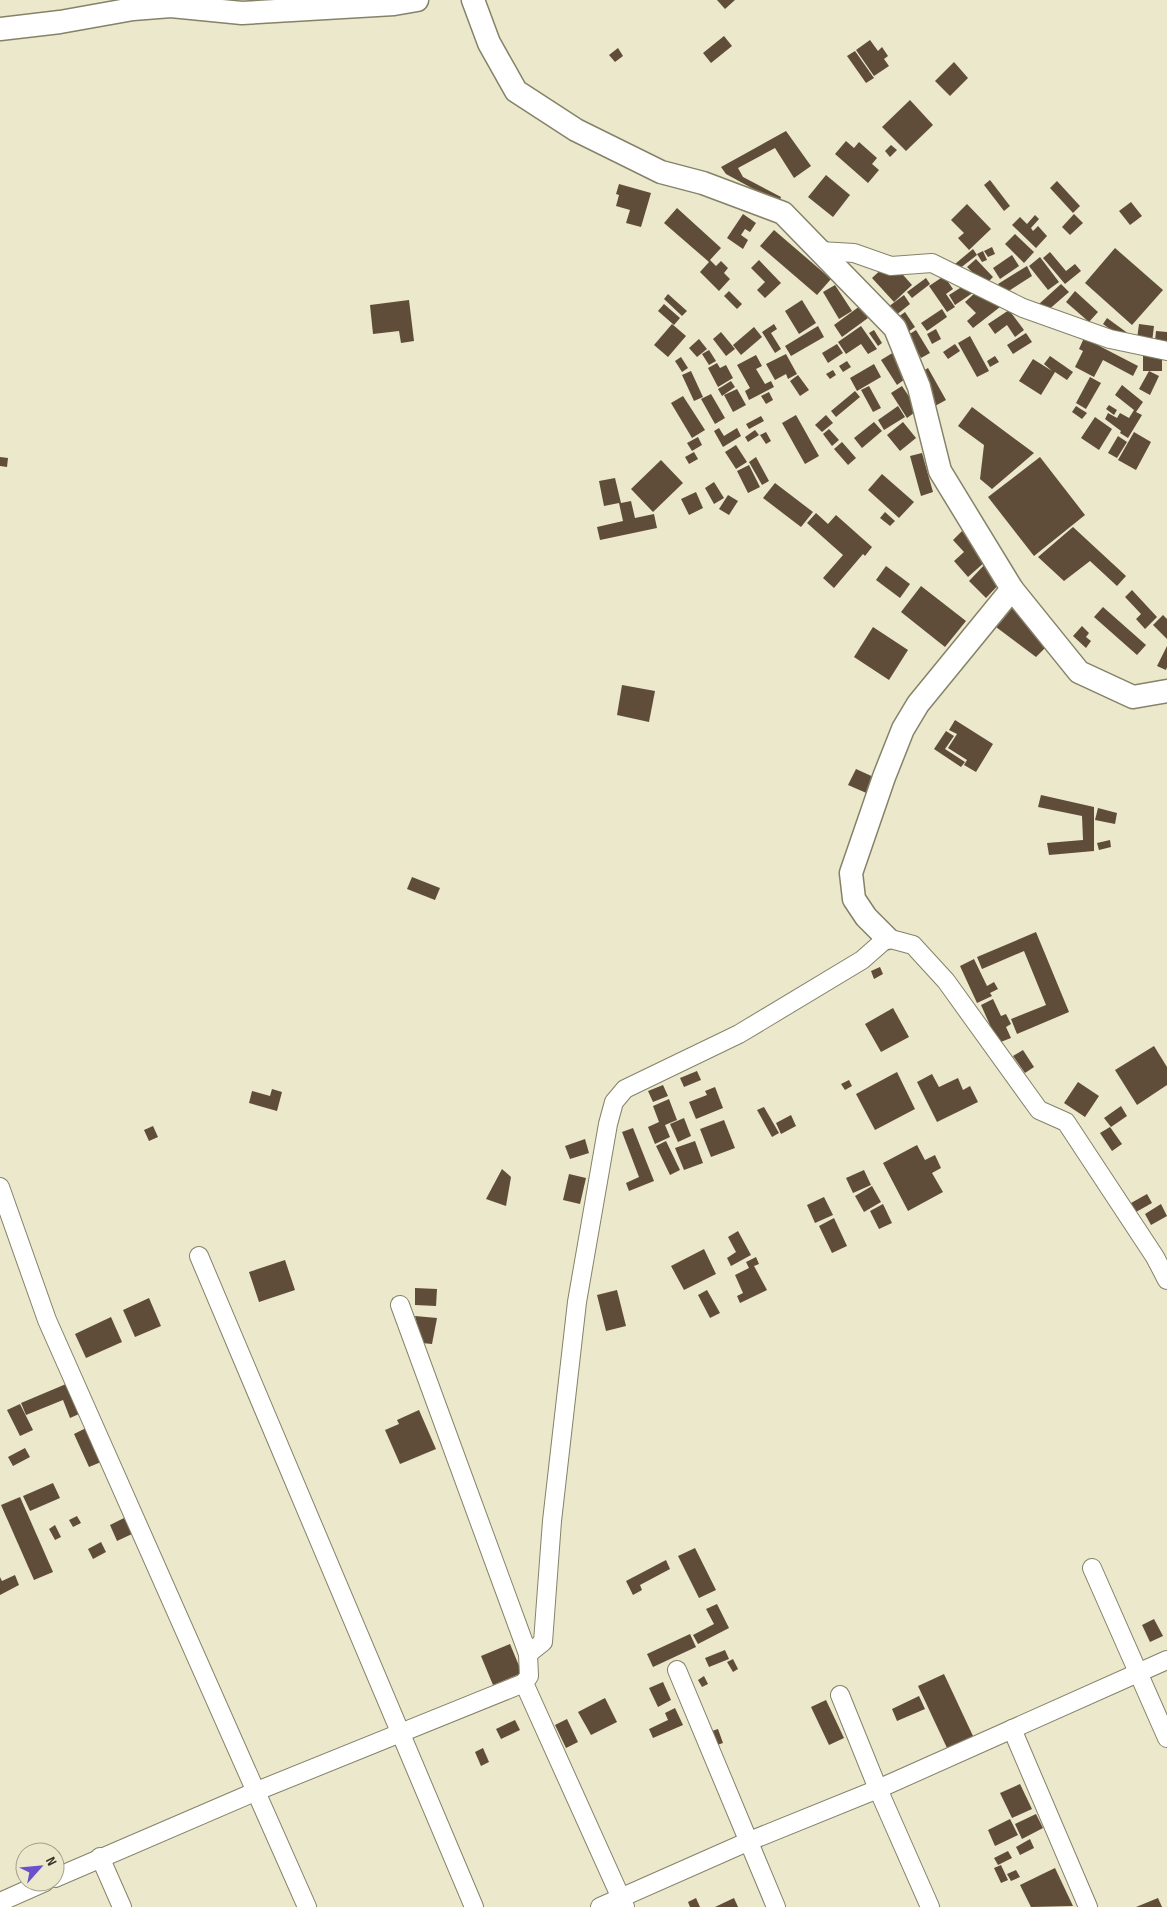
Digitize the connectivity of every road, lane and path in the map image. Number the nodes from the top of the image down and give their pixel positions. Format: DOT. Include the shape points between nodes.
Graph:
graph roads {
  1 [pos="417,0"];
  2 [pos="473,0"];
  3 [pos="0,29"];
  4 [pos="820,251"];
  5 [pos="1167,351"];
  6 [pos="1012,590"];
  7 [pos="1167,691"];
  8 [pos="887,938"];
  9 [pos="0,1187"];
  10 [pos="199,1256"];
  11 [pos="1167,1280"];
  12 [pos="400,1305"];
  13 [pos="1092,1568"];
  14 [pos="528,1654"];
  15 [pos="1167,1660"];
  16 [pos="677,1670"];
  17 [pos="1139,1673"];
  18 [pos="524,1684"];
  19 [pos="840,1694"];
  20 [pos="1012,1729"];
  21 [pos="400,1734"];
  22 [pos="1167,1738"];
  23 [pos="878,1789"];
  24 [pos="257,1791"];
  25 [pos="747,1842"];
  26 [pos="100,1857"];
  27 [pos="65,1873"];
  28 [pos="22,1892"];
  29 [pos="0,1902"];
  30 [pos="622,1902"];
  31 [pos="122,1907"];
  32 [pos="307,1907"];
  33 [pos="474,1907"];
  34 [pos="600,1907"];
  35 [pos="776,1907"];
  36 [pos="930,1907"];
  37 [pos="1088,1907"];
  1 -- 3 [label="street" via="242,13 162,7"];
  2 -- 4 [label="street" via="490,43 516,91 576,130 661,172 703,183 783,213"];
  4 -- 5 [label="street" via="854,253 891,266 932,263 1023,308 1110,339"];
  4 -- 6 [label="street" via="895,328 919,387 940,471"];
  6 -- 7 [label="street" via="1079,672 1133,697"];
  6 -- 8 [label="street" via="918,704 903,730 884,777 851,873 854,899"];
  8 -- 11 [label="street" via="913,945 946,981 1039,1110 1066,1122"];
  8 -- 14 [label="street" via="854,964 739,1034 624,1089 614,1102 577,1302 552,1521 543,1642"];
  9 -- 24 [label="street" via="47,1320"];
  10 -- 21 [label="street"];
  12 -- 14 [label="street"];
  13 -- 17 [label="street"];
  14 -- 18 [label="street" via="528,1676"];
  15 -- 17 [label="street"];
  16 -- 25 [label="street"];
  17 -- 20 [label="street"];
  17 -- 22 [label="street"];
  18 -- 21 [label="street"];
  18 -- 30 [label="street"];
  19 -- 23 [label="street"];
  20 -- 23 [label="street"];
  20 -- 37 [label="street"];
  21 -- 24 [label="street"];
  21 -- 33 [label="street"];
  23 -- 25 [label="street"];
  23 -- 36 [label="street"];
  24 -- 26 [label="street"];
  24 -- 32 [label="street"];
  25 -- 30 [label="street"];
  25 -- 35 [label="street"];
  26 -- 27 [label="street"];
  26 -- 31 [label="street"];
  28 -- 29 [label="street"];
  30 -- 34 [label="street"];
}
